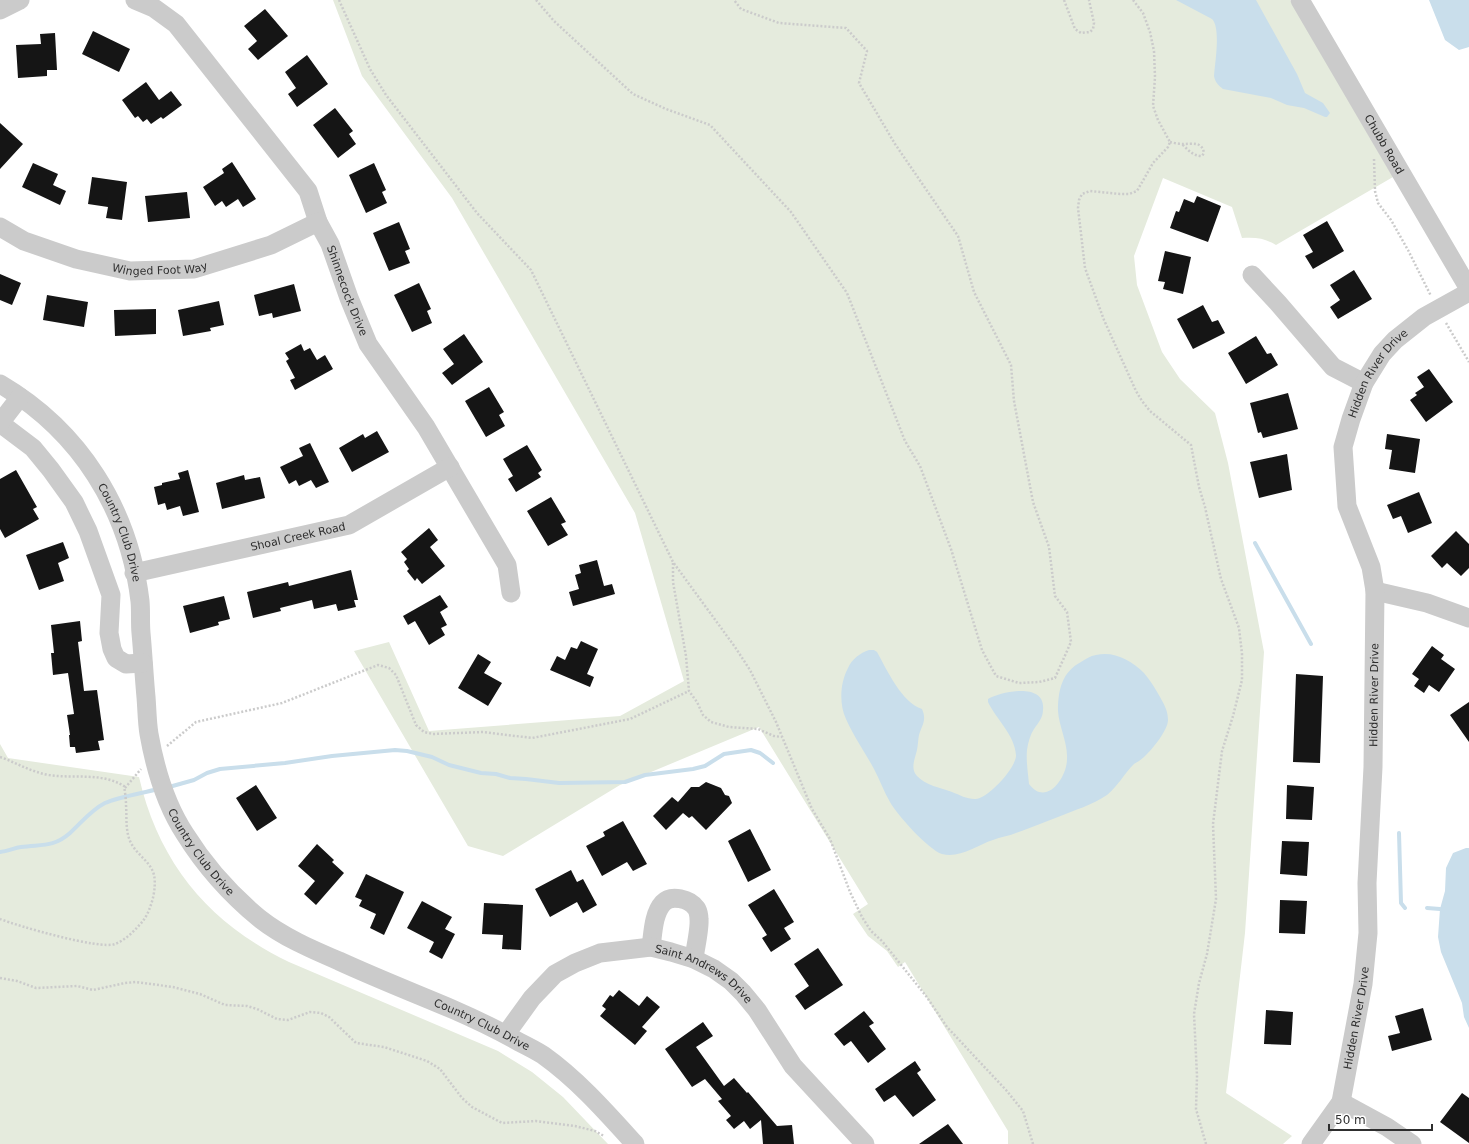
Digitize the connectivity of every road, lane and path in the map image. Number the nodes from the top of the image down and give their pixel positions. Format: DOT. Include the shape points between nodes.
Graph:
graph roads {
  1 [pos="20,0"];
  2 [pos="134,0"];
  3 [pos="339,0"];
  4 [pos="536,0"];
  5 [pos="734,0"];
  6 [pos="1064,0"];
  7 [pos="1089,0"];
  8 [pos="1133,0"];
  9 [pos="1300,0"];
  10 [pos="155,4"];
  11 [pos="0,10"];
  12 [pos="1170,142"];
  13 [pos="1182,144"];
  14 [pos="1373,155"];
  15 [pos="318,222"];
  16 [pos="0,228"];
  17 [pos="1252,275"];
  18 [pos="1469,289"];
  19 [pos="1469,292"];
  20 [pos="1438,309"];
  21 [pos="1469,362"];
  22 [pos="1364,383"];
  23 [pos="0,384"];
  24 [pos="20,397"];
  25 [pos="0,423"];
  26 [pos="450,468"];
  27 [pos="673,562"];
  28 [pos="134,573"];
  29 [pos="1376,591"];
  30 [pos="511,593"];
  31 [pos="1469,618"];
  32 [pos="143,663"];
  33 [pos="689,691"];
  34 [pos="782,738"];
  35 [pos="0,757"];
  36 [pos="155,757"];
  37 [pos="125,788"];
  38 [pos="0,919"];
  39 [pos="651,947"];
  40 [pos="694,959"];
  41 [pos="0,978"];
  42 [pos="506,1034"];
  43 [pos="1341,1102"];
  44 [pos="606,1136"];
  45 [pos="635,1144"];
  46 [pos="865,1144"];
  47 [pos="1033,1144"];
  48 [pos="1206,1144"];
  49 [pos="1311,1144"];
  50 [pos="1412,1144"];
  1 -- 11 [label="street"];
  2 -- 10 [label="street, Shinnecock Drive"];
  3 -- 27 [label="path" via="370,69 386,95 477,212 531,270"];
  4 -- 5 [label="path" via="554,21 633,94 710,124 791,212 847,293 905,441 920,466 951,549 982,650 996,676 1019,683 1055,678 1071,642 1067,612 1055,596 1049,547 1033,502 1014,401 1011,365 974,292 958,236 895,144 859,83 867,51 846,28 779,23 741,8"];
  6 -- 7 [label="path" via="1075,29 1081,33 1094,29"];
  8 -- 12 [label="path" via="1143,13 1150,32 1154,51 1153,106"];
  9 -- 18 [label="street, Chubb Road"];
  10 -- 15 [label="street, Shinnecock Drive" via="176,24 308,191"];
  12 -- 13 [label="path"];
  12 -- 48 [label="path" via="1153,162 1137,191 1129,194 1090,191 1082,194 1078,208 1085,268 1104,320 1136,391 1150,411 1191,445 1221,579 1239,628 1242,680 1222,751 1213,824 1216,899 1194,1014 1196,1110"];
  13 -- 13 [label="path" via="1200,145 1204,153 1198,156"];
  14 -- 20 [label="path" via="1378,203 1408,250"];
  15 -- 16 [label="street, Winged Foot Way" via="272,245 194,269 130,271 76,259 24,241"];
  15 -- 26 [label="street, Shinnecock Drive" via="330,244 368,344 426,426"];
  17 -- 22 [label="street" via="1333,367"];
  19 -- 20 [label="street, Hidden River Drive"];
  20 -- 21 [label="path"];
  20 -- 22 [label="street, Hidden River Drive" via="1395,340 1382,354"];
  22 -- 29 [label="street, Hidden River Drive" via="1343,447 1347,506 1371,567"];
  23 -- 24 [label="street, Country Club Drive"];
  24 -- 25 [label="street"];
  24 -- 28 [label="street, Country Club Drive" via="53,424 79,451 98,479 112,502"];
  25 -- 32 [label="street" via="33,448 74,502 88,531 111,596 109,633 112,649 116,658 126,664"];
  26 -- 28 [label="street, Shoal Creek Road" via="349,525"];
  26 -- 30 [label="street, Shinnecock Drive" via="507,565"];
  27 -- 33 [label="path" via="673,582 686,656"];
  27 -- 34 [label="path" via="750,670"];
  28 -- 32 [label="street, Country Club Drive" via="140,601"];
  29 -- 31 [label="street" via="1427,603"];
  29 -- 43 [label="street, Hidden River Drive" via="1368,933 1363,984"];
  32 -- 36 [label="street, Country Club Drive" via="149,732"];
  33 -- 34 [label="path" via="703,715 711,722 730,727 758,729"];
  33 -- 36 [label="path" via="630,719 532,738 482,732 433,734 424,732 416,725 396,675 389,668 378,665 282,703 196,722"];
  34 -- 47 [label="path" via="812,809 830,839 862,917 926,996 947,1027 1024,1111"];
  35 -- 37 [label="path" via="34,772 103,778 115,781"];
  36 -- 37 [label="path"];
  36 -- 42 [label="street, Country Club Drive" via="168,801 184,832 205,864 230,892 260,919 284,936 312,950"];
  37 -- 38 [label="path" via="126,830 131,844 154,874 155,886 147,915 139,926 114,945 102,946 43,933"];
  39 -- 40 [label="street, Saint Andrews Drive"];
  39 -- 40 [label="street" via="655,922 663,902 674,898 688,901 697,908 699,920"];
  39 -- 42 [label="street, Saint Andrews Drive" via="600,953 555,974 532,998"];
  40 -- 46 [label="street, Saint Andrews Drive" via="714,969 743,993 794,1066"];
  41 -- 44 [label="path" via="36,988 76,986 94,990 136,982 173,986 225,1005 257,1009 277,1019 288,1020 310,1012 320,1013 329,1017 356,1043 384,1047 427,1061 440,1069 472,1107 502,1123 536,1121 575,1126"];
  42 -- 45 [label="street, Country Club Drive" via="542,1054 577,1083"];
  43 -- 49 [label="street, Hidden River Drive"];
  43 -- 50 [label="street"];
}
